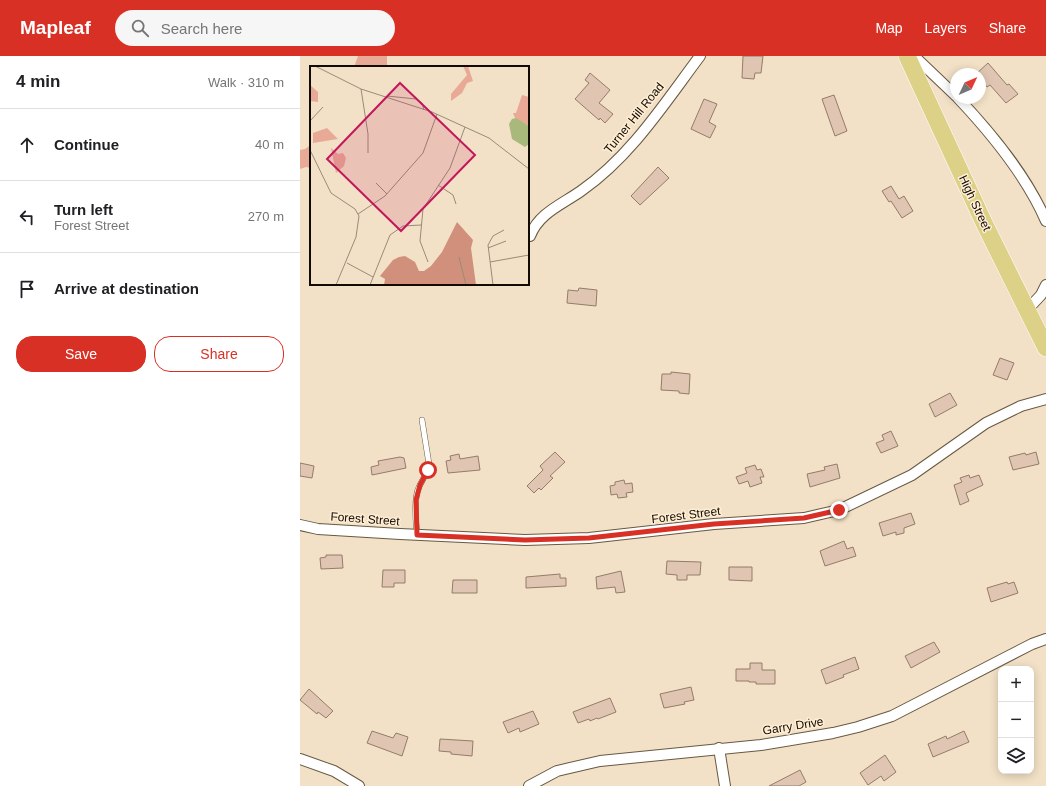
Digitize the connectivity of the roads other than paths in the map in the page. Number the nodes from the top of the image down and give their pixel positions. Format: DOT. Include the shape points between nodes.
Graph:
graph roads {
  1 [pos="700,56"];
  2 [pos="907,56"];
  3 [pos="914,56"];
  4 [pos="950,90"];
  5 [pos="963,104"];
  6 [pos="1046,221"];
  7 [pos="530,236"];
  8 [pos="1046,285"];
  9 [pos="1027,310"];
  10 [pos="1046,348"];
  11 [pos="1046,399"];
  12 [pos="422,420"];
  13 [pos="300,525"];
  14 [pos="417,535"];
  15 [pos="1046,639"];
  16 [pos="719,748"];
  17 [pos="300,759"];
  18 [pos="359,786"];
  19 [pos="529,786"];
  20 [pos="725,786"];
  1 -- 7 [label="street, Turner Hill Road" via="622,156 591,183 543,216 534,224"];
  2 -- 9 [label="main road, High Street"];
  3 -- 4 [label="street"];
  5 -- 6 [label="street" via="1000,146"];
  8 -- 9 [label="street" via="1041,295"];
  9 -- 10 [label="main road, High Street"];
  11 -- 14 [label="street, Forest Street" via="1022,406 986,423 912,475 839,510 822,515 589,538 525,540"];
  12 -- 14 [label="lane" via="428,470 416,500"];
  13 -- 14 [label="street, Forest Street"];
  15 -- 16 [label="street, Garry Drive" via="892,716 833,733 768,744"];
  16 -- 19 [label="street, Garry Drive" via="600,761 557,771"];
  16 -- 20 [label="street"];
  17 -- 18 [label="street" via="334,771"];
}
